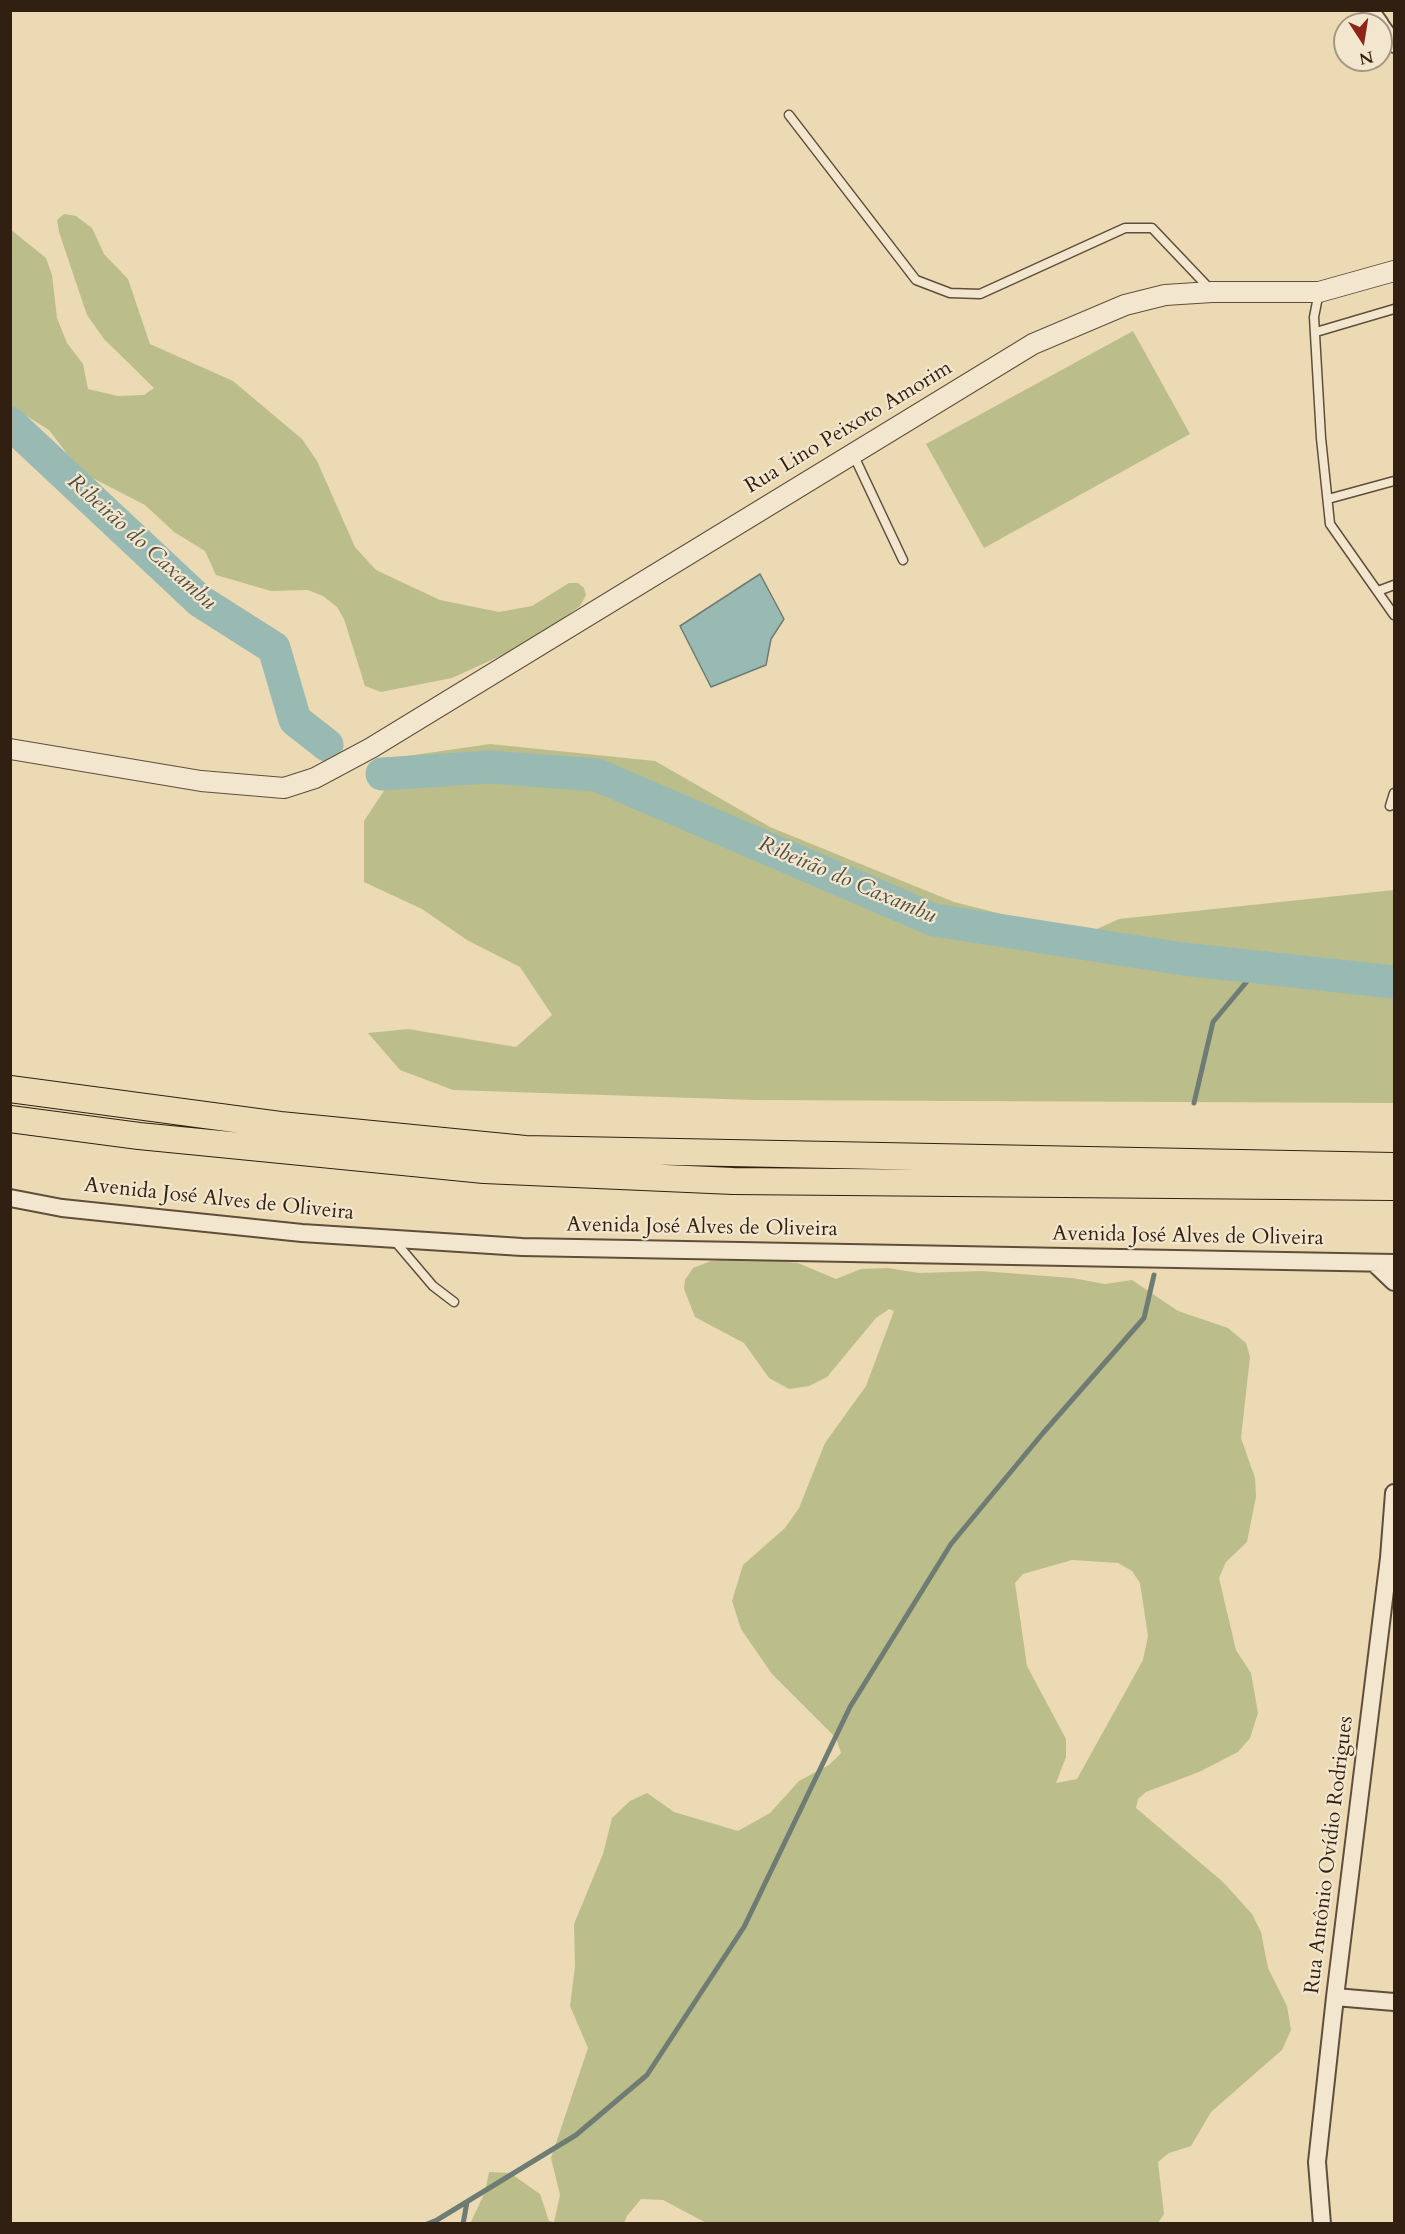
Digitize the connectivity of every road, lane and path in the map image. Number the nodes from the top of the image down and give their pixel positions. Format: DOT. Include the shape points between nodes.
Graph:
graph roads {
  1 [pos="789,115"];
  2 [pos="1395,271"];
  3 [pos="1212,292"];
  4 [pos="1319,292"];
  5 [pos="1395,309"];
  6 [pos="1316,332"];
  7 [pos="853,454"];
  8 [pos="1395,481"];
  9 [pos="1328,499"];
  10 [pos="903,560"];
  11 [pos="1395,585"];
  12 [pos="1378,591"];
  13 [pos="1395,615"];
  14 [pos="10,749"];
  15 [pos="1395,793"];
  16 [pos="1390,806"];
  17 [pos="10,1089"];
  18 [pos="10,1119"];
  19 [pos="1395,1166"];
  20 [pos="1395,1187"];
  21 [pos="10,1198"];
  22 [pos="393,1239"];
  23 [pos="1374,1263"];
  24 [pos="1395,1263"];
  25 [pos="1395,1282"];
  26 [pos="454,1302"];
  27 [pos="1395,1493"];
  28 [pos="1392,1558"];
  29 [pos="1335,1998"];
  30 [pos="1395,2002"];
  31 [pos="1322,2223"];
  1 -- 3 [label="lane" via="916,280 950,293 980,294 1125,228 1152,228"];
  2 -- 4 [label="street, Rua Lino Peixoto Amorim"];
  3 -- 4 [label="street, Rua Lino Peixoto Amorim"];
  3 -- 7 [label="street, Rua Lino Peixoto Amorim" via="1165,295 1080,322 1033,344"];
  4 -- 6 [label="lane" via="1314,317"];
  5 -- 6 [label="lane"];
  6 -- 9 [label="lane"];
  7 -- 10 [label="lane"];
  7 -- 14 [label="street, Rua Lino Peixoto Amorim" via="371,748 315,778 284,788 201,781"];
  8 -- 9 [label="lane"];
  9 -- 12 [label="lane" via="1330,524"];
  11 -- 12 [label="lane"];
  12 -- 13 [label="lane"];
  15 -- 16 [label="lane"];
  17 -- 19 [label="main road" via="280,1125 525,1149"];
  18 -- 20 [label="main road" via="139,1136 484,1170 733,1181"];
  21 -- 22 [label="street, Avenida José Alves de Oliveira" via="62,1208"];
  22 -- 23 [label="street, Avenida José Alves de Oliveira" via="533,1247"];
  22 -- 26 [label="lane" via="433,1286"];
  23 -- 24 [label="street, Avenida José Alves de Oliveira"];
  23 -- 25 [label="street"];
  27 -- 28 [label="street, Rua Antônio Ovídio Rodrigues"];
  28 -- 29 [label="street, Rua Antônio Ovídio Rodrigues"];
  29 -- 30 [label="street"];
  29 -- 31 [label="street, Rua Antônio Ovídio Rodrigues" via="1317,2162"];
}
